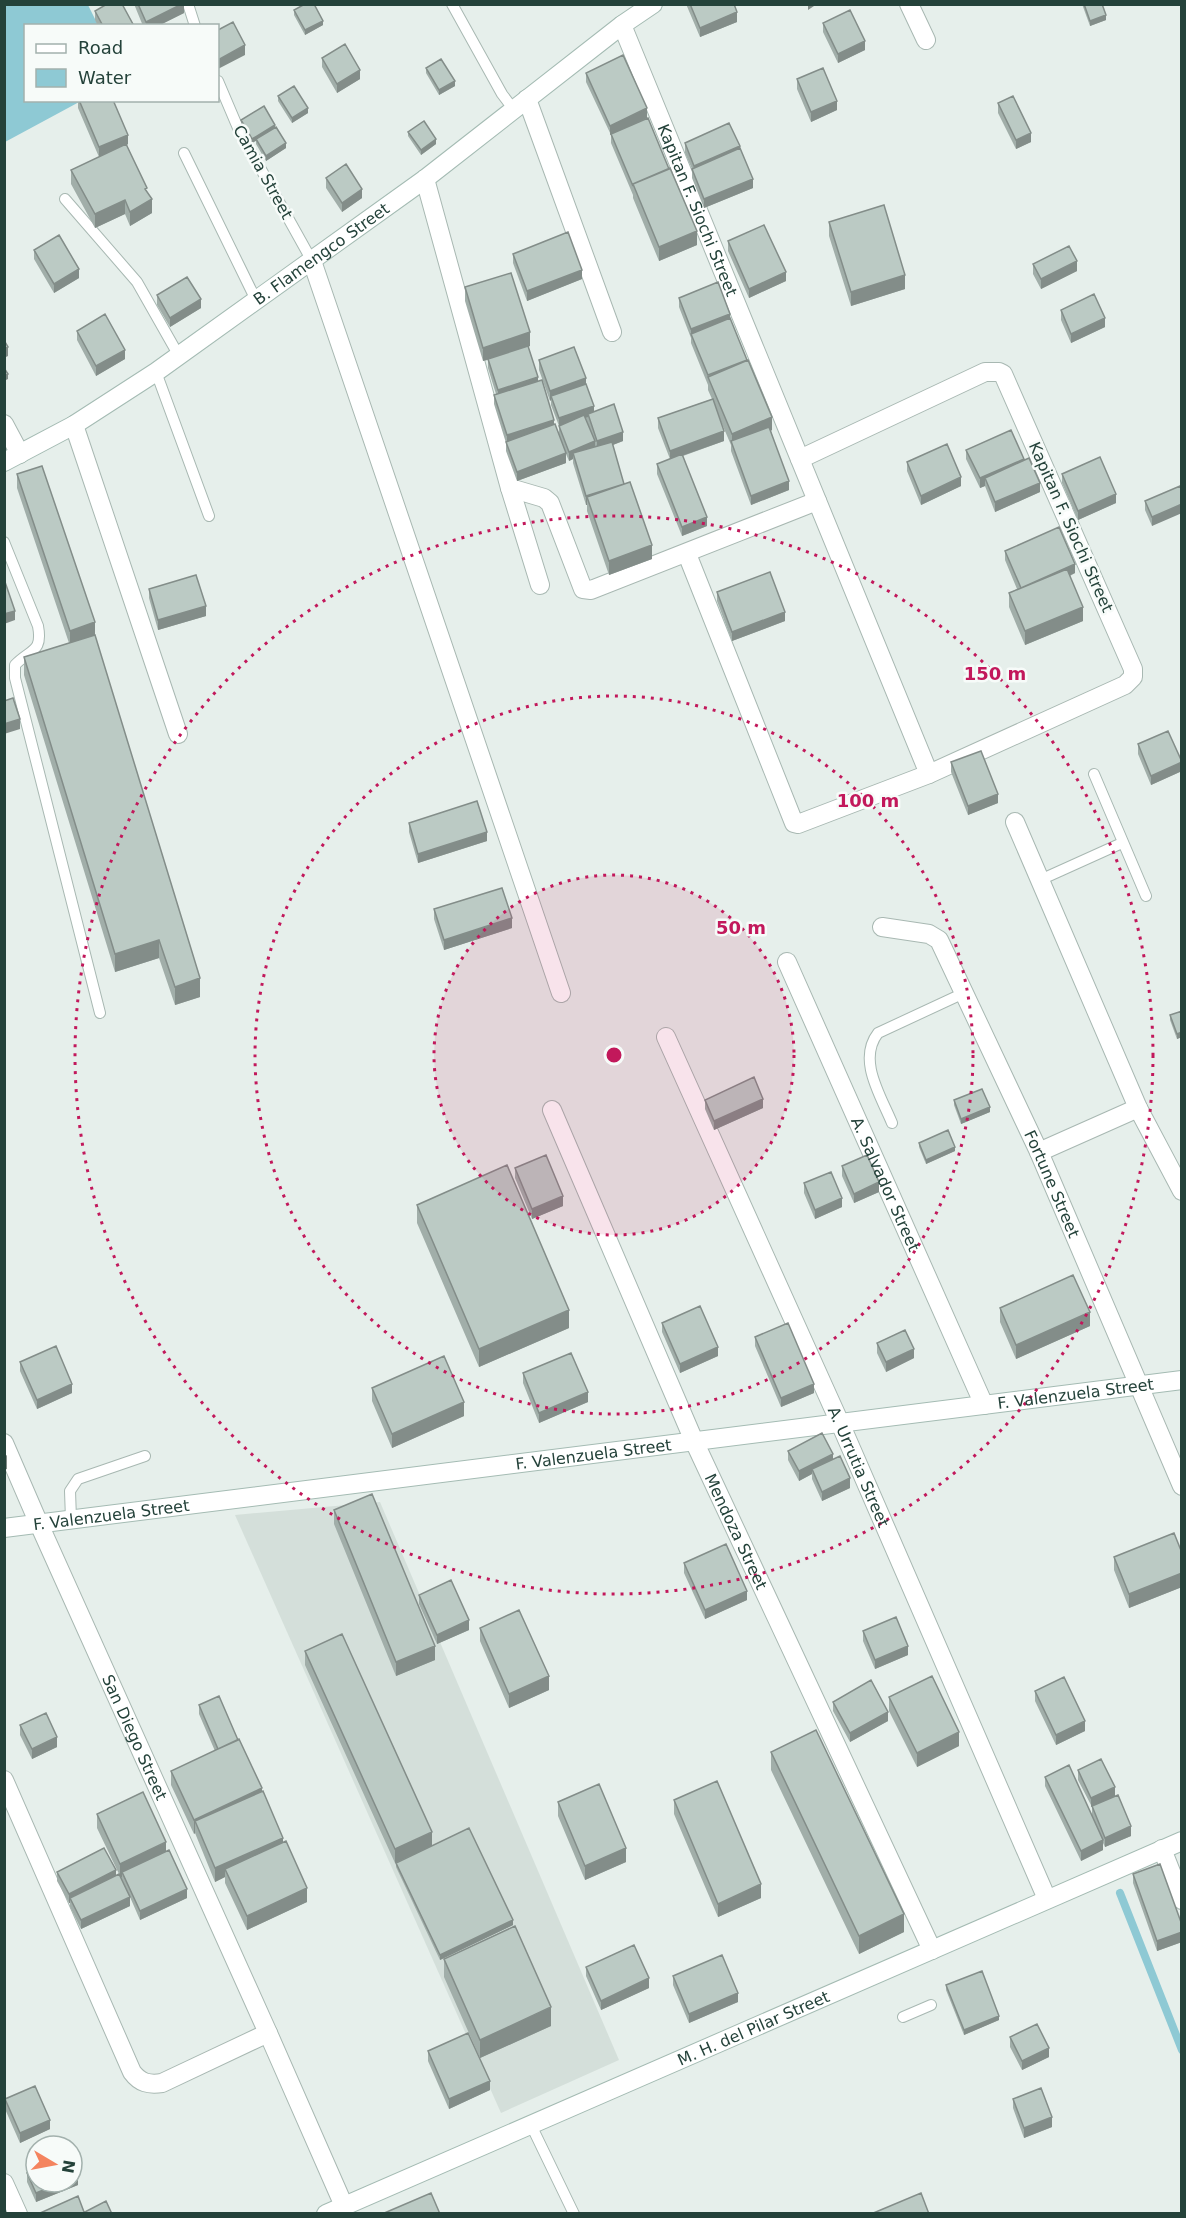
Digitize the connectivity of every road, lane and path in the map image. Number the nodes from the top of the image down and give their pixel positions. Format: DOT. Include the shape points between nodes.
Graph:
graph roads {
  1 [pos="188,4"];
  2 [pos="452,4"];
  3 [pos="653,4"];
  4 [pos="909,4"];
  5 [pos="194,24"];
  6 [pos="622,25"];
  7 [pos="926,40"];
  8 [pos="219,83"];
  9 [pos="520,104"];
  10 [pos="184,153"];
  11 [pos="425,179"];
  12 [pos="65,199"];
  13 [pos="312,261"];
  14 [pos="256,300"];
  15 [pos="612,332"];
  16 [pos="179,356"];
  17 [pos="156,372"];
  18 [pos="4,424"];
  19 [pos="74,425"];
  20 [pos="12,458"];
  21 [pos="800,459"];
  22 [pos="510,488"];
  23 [pos="818,501"];
  24 [pos="209,516"];
  25 [pos="4,542"];
  26 [pos="687,554"];
  27 [pos="540,585"];
  28 [pos="178,734"];
  29 [pos="928,774"];
  30 [pos="1094,774"];
  31 [pos="1015,822"];
  32 [pos="1122,843"];
  33 [pos="1040,880"];
  34 [pos="1146,896"];
  35 [pos="882,927"];
  36 [pos="787,962"];
  37 [pos="561,993"];
  38 [pos="964,993"];
  39 [pos="100,1013"];
  40 [pos="666,1037"];
  41 [pos="1138,1108"];
  42 [pos="552,1110"];
  43 [pos="892,1123"];
  44 [pos="1039,1152"];
  45 [pos="1182,1191"];
  46 [pos="1182,1380"];
  47 [pos="1137,1385"];
  48 [pos="984,1405"];
  49 [pos="840,1423"];
  50 [pos="694,1441"];
  51 [pos="4,1443"];
  52 [pos="145,1456"];
  53 [pos="1182,1486"];
  54 [pos="71,1520"];
  55 [pos="39,1524"];
  56 [pos="4,1528"];
  57 [pos="4,1780"];
  58 [pos="1182,1841"];
  59 [pos="1162,1849"];
  60 [pos="1047,1899"];
  61 [pos="1182,1900"];
  62 [pos="932,1950"];
  63 [pos="931,2005"];
  64 [pos="903,2017"];
  65 [pos="268,2033"];
  66 [pos="531,2124"];
  67 [pos="4,2183"];
  68 [pos="344,2206"];
  69 [pos="18,2214"];
  70 [pos="326,2214"];
  71 [pos="574,2214"];
  1 -- 5 [label="lane"];
  2 -- 9 [label="lane" via="502,94"];
  3 -- 6 [label="street, B. Flamengco Street"];
  4 -- 7 [label="street"];
  6 -- 9 [label="street, B. Flamengco Street"];
  6 -- 21 [label="street, Kapitan F. Siochi Street"];
  8 -- 13 [label="lane, Camia Street" via="238,128"];
  9 -- 11 [label="street, B. Flamengco Street"];
  9 -- 15 [label="street"];
  10 -- 14 [label="lane"];
  11 -- 13 [label="street, B. Flamengco Street"];
  11 -- 22 [label="street"];
  12 -- 16 [label="lane" via="137,282"];
  13 -- 14 [label="street, B. Flamengco Street"];
  13 -- 37 [label="street"];
  14 -- 16 [label="street, B. Flamengco Street"];
  16 -- 17 [label="street, B. Flamengco Street"];
  17 -- 19 [label="street, B. Flamengco Street"];
  17 -- 24 [label="lane"];
  18 -- 20 [label="street"];
  19 -- 20 [label="street, B. Flamengco Street"];
  19 -- 28 [label="street"];
  21 -- 23 [label="street, Kapitan F. Siochi Street"];
  21 -- 29 [label="street, Kapitan F. Siochi Street" via="985,372 1003,374 1133,669 1133,677 1125,685"];
  22 -- 26 [label="street" via="550,503 586,591"];
  22 -- 27 [label="street"];
  23 -- 26 [label="street"];
  23 -- 29 [label="street, Kapitan F. Siochi Street"];
  25 -- 39 [label="lane" via="41,639 37,648 15,665 15,678"];
  26 -- 29 [label="street, Kapitan F. Siochi Street" via="794,823 803,824"];
  30 -- 32 [label="lane"];
  31 -- 33 [label="street"];
  32 -- 33 [label="lane"];
  32 -- 34 [label="lane"];
  33 -- 41 [label="street"];
  35 -- 38 [label="street, Fortune Street" via="935,936"];
  36 -- 48 [label="street, A. Salvador Street"];
  38 -- 43 [label="lane" via="878,1033 873,1041 868,1053 870,1069"];
  38 -- 44 [label="street, Fortune Street"];
  40 -- 49 [label="street, A. Urrutia Street"];
  41 -- 44 [label="street"];
  41 -- 45 [label="street"];
  42 -- 50 [label="street, Mendoza Street"];
  44 -- 47 [label="street, Fortune Street"];
  46 -- 47 [label="street, F. Valenzuela Street"];
  47 -- 48 [label="street, F. Valenzuela Street"];
  47 -- 53 [label="street, Fortune Street"];
  48 -- 49 [label="street, F. Valenzuela Street"];
  49 -- 50 [label="street, F. Valenzuela Street"];
  49 -- 60 [label="street, A. Urrutia Street"];
  50 -- 54 [label="street, F. Valenzuela Street"];
  50 -- 62 [label="street, Mendoza Street"];
  51 -- 55 [label="street, San Diego Street"];
  52 -- 54 [label="lane" via="78,1479 70,1491"];
  54 -- 55 [label="street, F. Valenzuela Street"];
  55 -- 56 [label="street, F. Valenzuela Street"];
  55 -- 65 [label="street, San Diego Street"];
  57 -- 65 [label="street" via="137,2078 145,2083 162,2083"];
  58 -- 59 [label="street, M. H. del Pilar Street"];
  59 -- 60 [label="street, M. H. del Pilar Street"];
  59 -- 61 [label="street"];
  60 -- 62 [label="street, M. H. del Pilar Street"];
  62 -- 66 [label="street, M. H. del Pilar Street"];
  63 -- 64 [label="lane"];
  65 -- 68 [label="street, San Diego Street"];
  66 -- 68 [label="street, M. H. del Pilar Street"];
  66 -- 71 [label="lane"];
  67 -- 69 [label="street"];
  68 -- 70 [label="street, M. H. del Pilar Street"];
}
